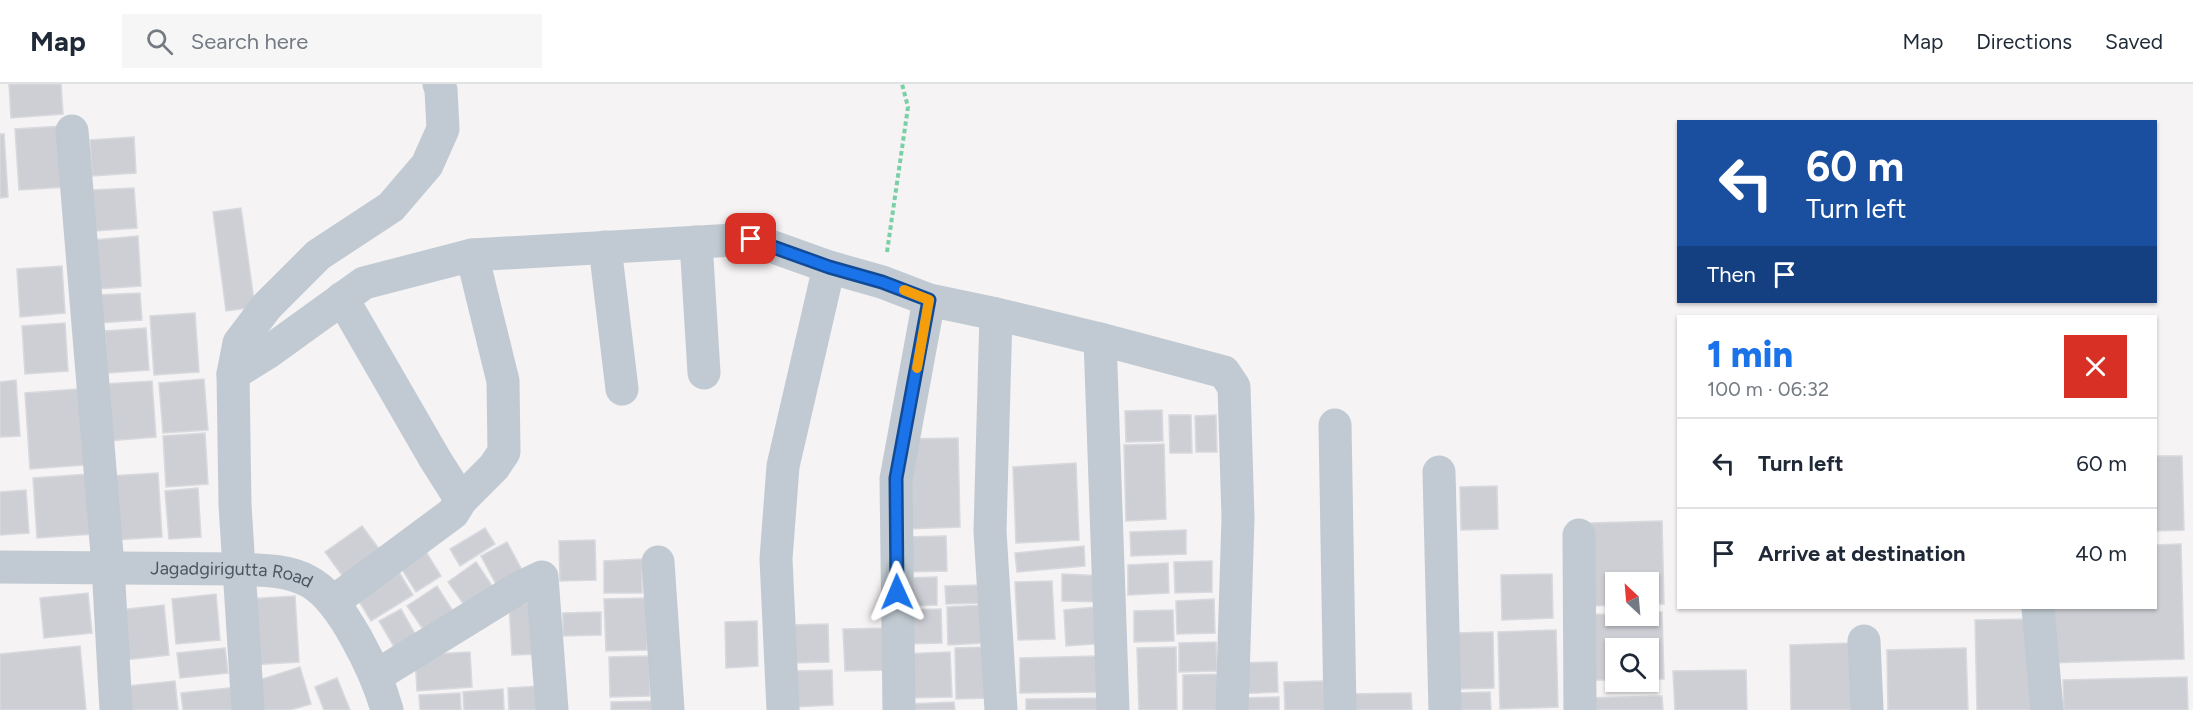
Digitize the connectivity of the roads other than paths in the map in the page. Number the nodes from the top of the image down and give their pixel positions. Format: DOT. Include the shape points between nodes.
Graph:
graph roads {
  1 [pos="439,84"];
  2 [pos="72,131"];
  3 [pos="696,242"];
  4 [pos="605,247"];
  5 [pos="472,255"];
  6 [pos="829,267"];
  7 [pos="342,298"];
  8 [pos="929,300"];
  9 [pos="996,314"];
  10 [pos="1100,339"];
  11 [pos="705,373"];
  12 [pos="233,374"];
  13 [pos="622,389"];
  14 [pos="1335,425"];
  15 [pos="1439,472"];
  16 [pos="461,500"];
  17 [pos="1579,535"];
  18 [pos="658,562"];
  19 [pos="108,566"];
  20 [pos="0,567"];
  21 [pos="239,569"];
  22 [pos="333,602"];
  23 [pos="2038,609"];
  24 [pos="1864,641"];
  25 [pos="376,676"];
  26 [pos="116,710"];
  27 [pos="248,710"];
  28 [pos="387,710"];
  29 [pos="552,710"];
  30 [pos="668,710"];
  31 [pos="783,710"];
  32 [pos="899,710"];
  33 [pos="1001,710"];
  34 [pos="1113,710"];
  35 [pos="1232,710"];
  36 [pos="1340,710"];
  37 [pos="1445,710"];
  38 [pos="1580,710"];
  39 [pos="1867,710"];
  40 [pos="2047,710"];
  1 -- 12 [label="street" via="443,129 427,165 391,207 318,255 267,306 239,343"];
  2 -- 19 [label="street"];
  3 -- 4 [label="street"];
  3 -- 6 [label="street" via="751,239"];
  3 -- 11 [label="street"];
  4 -- 5 [label="street"];
  4 -- 13 [label="street"];
  5 -- 7 [label="street" via="364,283"];
  5 -- 16 [label="street" via="503,381 504,452"];
  6 -- 8 [label="street"];
  6 -- 31 [label="street" via="783,466 776,559"];
  7 -- 12 [label="street"];
  7 -- 16 [label="street"];
  8 -- 9 [label="street"];
  8 -- 32 [label="street" via="896,478"];
  9 -- 10 [label="street"];
  9 -- 33 [label="street" via="990,531"];
  10 -- 34 [label="street"];
  10 -- 35 [label="street" via="1224,372 1234,387 1238,518"];
  12 -- 21 [label="street"];
  14 -- 36 [label="street"];
  15 -- 37 [label="street"];
  16 -- 22 [label="street" via="453,513"];
  17 -- 38 [label="street"];
  18 -- 30 [label="street"];
  19 -- 20 [label="street, Jagadgirigutta Road"];
  19 -- 21 [label="street, Jagadgirigutta Road"];
  19 -- 26 [label="street"];
  21 -- 22 [label="street, Jagadgirigutta Road" via="275,571 308,581"];
  21 -- 27 [label="street"];
  22 -- 25 [label="street, Jagadgirigutta Road"];
  23 -- 40 [label="street"];
  24 -- 39 [label="street"];
  25 -- 28 [label="street, Jagadgirigutta Road"];
  25 -- 29 [label="street" via="542,577"];
}
